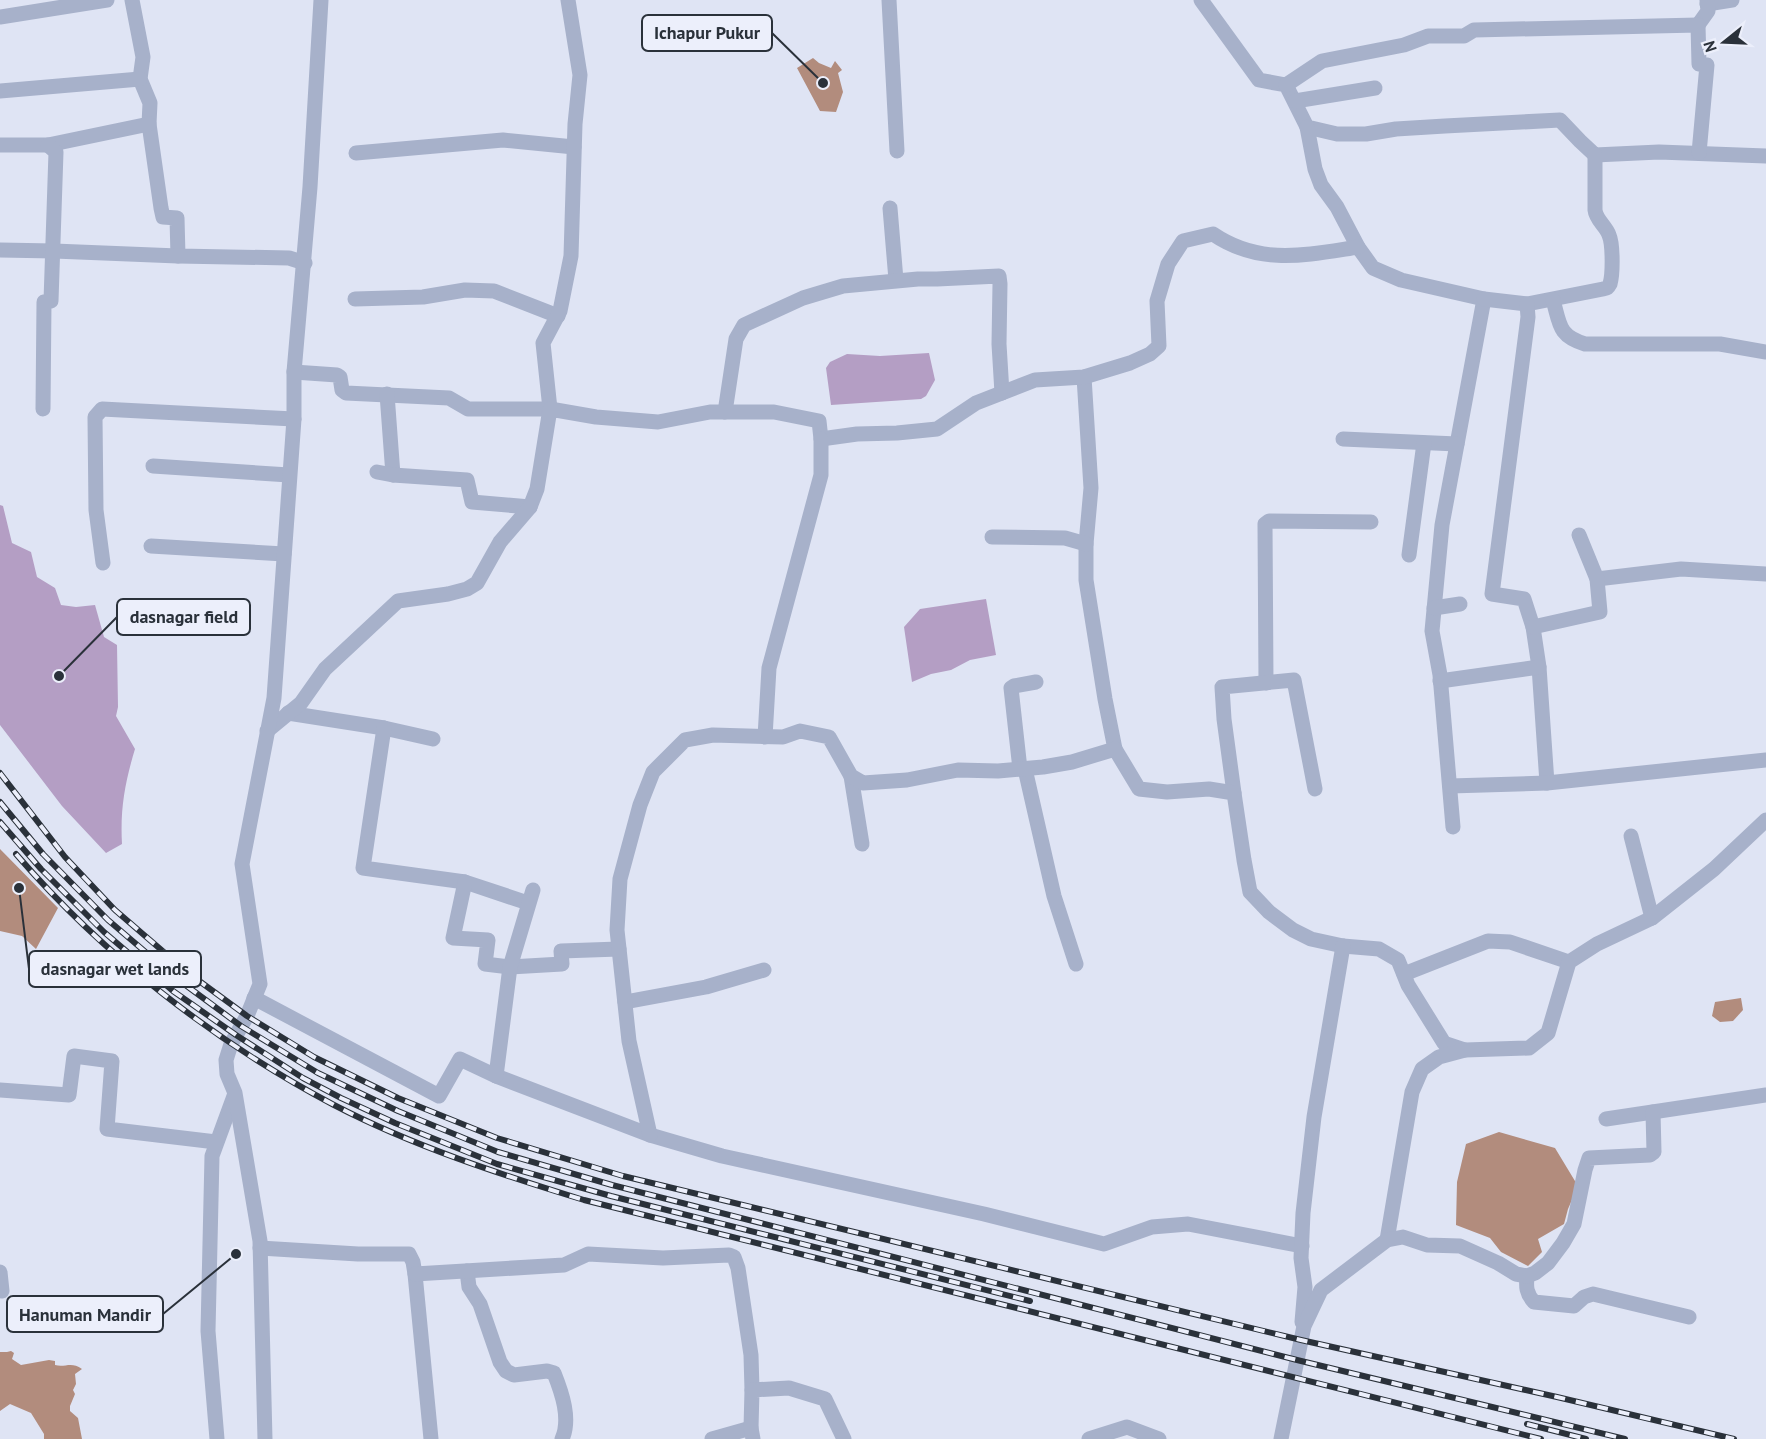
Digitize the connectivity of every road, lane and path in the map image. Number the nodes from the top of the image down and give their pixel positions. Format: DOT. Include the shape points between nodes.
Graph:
graph roads {
  1 [pos="107,0"];
  2 [pos="132,0"];
  3 [pos="321,0"];
  4 [pos="568,0"];
  5 [pos="889,0"];
  6 [pos="1201,0"];
  7 [pos="1732,0"];
  8 [pos="1707,2"];
  9 [pos="0,17"];
  10 [pos="1698,25"];
  11 [pos="140,79"];
  12 [pos="1286,85"];
  13 [pos="1375,88"];
  14 [pos="0,91"];
  15 [pos="1295,101"];
  16 [pos="148,124"];
  17 [pos="1307,127"];
  18 [pos="0,146"];
  19 [pos="48,146"];
  20 [pos="574,147"];
  21 [pos="897,151"];
  22 [pos="356,153"];
  23 [pos="1699,153"];
  24 [pos="1595,155"];
  25 [pos="1766,156"];
  26 [pos="890,208"];
  27 [pos="1358,247"];
  28 [pos="0,250"];
  29 [pos="54,251"];
  30 [pos="178,256"];
  31 [pos="305,263"];
  32 [pos="896,280"];
  33 [pos="355,298"];
  34 [pos="1484,298"];
  35 [pos="1553,300"];
  36 [pos="1527,304"];
  37 [pos="558,316"];
  38 [pos="1766,352"];
  39 [pos="294,372"];
  40 [pos="1084,377"];
  41 [pos="1002,393"];
  42 [pos="387,394"];
  43 [pos="43,409"];
  44 [pos="550,409"];
  45 [pos="725,412"];
  46 [pos="294,419"];
  47 [pos="821,439"];
  48 [pos="1343,439"];
  49 [pos="1424,443"];
  50 [pos="1457,444"];
  51 [pos="153,466"];
  52 [pos="377,472"];
  53 [pos="290,475"];
  54 [pos="393,475"];
  55 [pos="530,507"];
  56 [pos="1371,522"];
  57 [pos="1579,535"];
  58 [pos="992,537"];
  59 [pos="1086,544"];
  60 [pos="151,546"];
  61 [pos="284,554"];
  62 [pos="1409,555"];
  63 [pos="103,563"];
  64 [pos="1766,574"];
  65 [pos="1597,579"];
  66 [pos="1460,604"];
  67 [pos="1434,608"];
  68 [pos="1533,627"];
  69 [pos="1539,667"];
  70 [pos="1036,681"];
  71 [pos="1440,681"];
  72 [pos="1266,683"];
  73 [pos="288,713"];
  74 [pos="384,728"];
  75 [pos="267,731"];
  76 [pos="765,737"];
  77 [pos="433,739"];
  78 [pos="1115,749"];
  79 [pos="1766,760"];
  80 [pos="1022,769"];
  81 [pos="851,776"];
  82 [pos="1547,783"];
  83 [pos="1450,786"];
  84 [pos="1315,789"];
  85 [pos="1234,793"];
  86 [pos="1766,819"];
  87 [pos="1453,827"];
  88 [pos="1631,836"];
  89 [pos="862,844"];
  90 [pos="465,882"];
  91 [pos="1652,918"];
  92 [pos="1343,945"];
  93 [pos="619,949"];
  94 [pos="1569,962"];
  95 [pos="1076,964"];
  96 [pos="510,967"];
  97 [pos="764,970"];
  98 [pos="1404,974"];
  99 [pos="254,998"];
  100 [pos="625,1002"];
  101 [pos="1464,1050"];
  102 [pos="496,1076"];
  103 [pos="0,1090"];
  104 [pos="235,1093"];
  105 [pos="1766,1095"];
  106 [pos="1653,1112"];
  107 [pos="1606,1119"];
  108 [pos="650,1135"];
  109 [pos="216,1142"];
  110 [pos="1388,1240"];
  111 [pos="1302,1246"];
  112 [pos="260,1248"];
  113 [pos="467,1271"];
  114 [pos="0,1272"];
  115 [pos="415,1274"];
  116 [pos="1527,1276"];
  117 [pos="2,1291"];
  118 [pos="1689,1317"];
  119 [pos="1301,1340"];
  120 [pos="752,1390"];
  121 [pos="752,1434"];
  122 [pos="1153,1438"];
  123 [pos="217,1439"];
  124 [pos="265,1439"];
  125 [pos="431,1439"];
  126 [pos="562,1439"];
  127 [pos="712,1439"];
  128 [pos="844,1439"];
  129 [pos="1089,1439"];
  130 [pos="1281,1439"];
  1 -- 9 [label="street"];
  2 -- 11 [label="street" via="143,57"];
  3 -- 31 [label="street"];
  4 -- 20 [label="street" via="580,75"];
  5 -- 21 [label="street"];
  6 -- 12 [label="street" via="1260,80"];
  7 -- 8 [label="street"];
  8 -- 10 [label="street" via="1708,11"];
  10 -- 12 [label="street" via="1474,30 1464,36 1428,36 1404,45 1322,61"];
  10 -- 23 [label="street" via="1699,64 1707,65"];
  11 -- 14 [label="street"];
  11 -- 16 [label="street" via="150,103"];
  12 -- 15 [label="street"];
  13 -- 15 [label="street"];
  15 -- 17 [label="street"];
  16 -- 19 [label="street"];
  16 -- 30 [label="street" via="163,216 177,218"];
  17 -- 24 [label="street" via="1337,134 1366,134 1560,120"];
  17 -- 27 [label="street" via="1321,185 1346,221"];
  18 -- 19 [label="street"];
  19 -- 29 [label="street" via="56,152"];
  20 -- 22 [label="street" via="503,141"];
  20 -- 37 [label="street" via="572,256"];
  23 -- 24 [label="street"];
  23 -- 25 [label="street"];
  24 -- 35 [label="street" via="1595,210 1610,237 1610,285"];
  26 -- 32 [label="street"];
  27 -- 34 [label="street" via="1373,268 1401,280"];
  27 -- 40 [label="street" via="1296,256 1268,255 1228,244 1212,234 1183,240 1168,264 1157,301 1159,346 1130,363"];
  28 -- 29 [label="street"];
  29 -- 30 [label="street"];
  29 -- 43 [label="street" via="51,301 44,302"];
  30 -- 31 [label="street" via="289,258"];
  31 -- 39 [label="street"];
  32 -- 41 [label="street" via="999,276"];
  32 -- 45 [label="street" via="843,286 803,298 744,325 736,339"];
  33 -- 37 [label="street" via="494,291"];
  34 -- 36 [label="street"];
  34 -- 50 [label="street"];
  35 -- 36 [label="street"];
  35 -- 38 [label="street" via="1566,336 1585,344 1720,344"];
  36 -- 68 [label="street" via="1492,594 1524,599"];
  37 -- 44 [label="street" via="543,343"];
  39 -- 42 [label="street" via="337,375 346,393"];
  39 -- 46 [label="street"];
  40 -- 41 [label="street" via="1035,380"];
  40 -- 59 [label="street" via="1091,488"];
  41 -- 47 [label="street" via="976,403 937,429"];
  42 -- 44 [label="street" via="450,398 468,409"];
  42 -- 54 [label="street"];
  44 -- 45 [label="street" via="658,422"];
  44 -- 55 [label="street" via="537,489"];
  45 -- 47 [label="street" via="774,412 819,421"];
  46 -- 53 [label="street"];
  46 -- 63 [label="street" via="102,409 95,417 96,510"];
  47 -- 76 [label="street" via="821,475 769,668"];
  48 -- 49 [label="street"];
  49 -- 50 [label="street"];
  49 -- 62 [label="street"];
  50 -- 67 [label="street" via="1442,525"];
  51 -- 53 [label="street"];
  52 -- 54 [label="street"];
  53 -- 61 [label="street"];
  54 -- 55 [label="street" via="467,480 472,502"];
  55 -- 73 [label="street" via="500,542 477,583 448,594 398,601 325,669 301,703"];
  56 -- 72 [label="street" via="1266,522"];
  57 -- 65 [label="street"];
  58 -- 59 [label="street" via="1065,538"];
  59 -- 78 [label="street" via="1086,580"];
  60 -- 61 [label="street"];
  61 -- 75 [label="street"];
  64 -- 65 [label="street" via="1681,569"];
  65 -- 68 [label="street" via="1600,612"];
  66 -- 67 [label="street"];
  67 -- 71 [label="street" via="1432,631"];
  68 -- 69 [label="street"];
  69 -- 71 [label="street"];
  69 -- 82 [label="street"];
  70 -- 80 [label="street" via="1011,688"];
  71 -- 83 [label="street"];
  72 -- 84 [label="street" via="1294,680"];
  72 -- 85 [label="street" via="1222,687"];
  73 -- 74 [label="street"];
  73 -- 75 [label="street"];
  74 -- 77 [label="street"];
  74 -- 90 [label="street" via="363,868"];
  75 -- 99 [label="street" via="242,864 260,984"];
  76 -- 81 [label="street" via="783,737 800,731 829,737"];
  76 -- 93 [label="street" via="713,735 685,740 653,772 620,879"];
  78 -- 80 [label="street" via="1072,762"];
  78 -- 85 [label="street" via="1139,789"];
  79 -- 82 [label="street"];
  80 -- 81 [label="street" via="958,770 863,783"];
  80 -- 95 [label="street" via="1054,896"];
  81 -- 89 [label="street"];
  82 -- 83 [label="street"];
  83 -- 87 [label="street"];
  85 -- 92 [label="street" via="1250,892 1293,930 1311,939"];
  86 -- 91 [label="street" via="1714,869"];
  88 -- 91 [label="street"];
  90 -- 96 [label="street" via="530,896"];
  90 -- 96 [label="street" via="453,938 488,940 485,964"];
  91 -- 94 [label="street"];
  92 -- 98 [label="street" via="1379,949 1398,960"];
  92 -- 111 [label="street" via="1314,1117"];
  93 -- 96 [label="street" via="561,951 562,964"];
  93 -- 100 [label="street"];
  94 -- 98 [label="street" via="1510,942 1488,941"];
  94 -- 101 [label="street" via="1548,1033 1529,1048"];
  96 -- 102 [label="street"];
  97 -- 100 [label="street" via="706,987"];
  98 -- 101 [label="street" via="1444,1043"];
  99 -- 102 [label="street" via="439,1096 460,1059"];
  99 -- 104 [label="street" via="226,1060"];
  100 -- 108 [label="street" via="629,1041"];
  101 -- 110 [label="street" via="1439,1057 1422,1069 1412,1092"];
  102 -- 108 [label="street"];
  103 -- 109 [label="street" via="69,1095 74,1056 112,1061 107,1129"];
  104 -- 109 [label="street"];
  104 -- 112 [label="street"];
  105 -- 106 [label="street"];
  106 -- 107 [label="street"];
  106 -- 116 [label="street" via="1654,1152 1589,1158 1574,1224 1548,1263"];
  108 -- 111 [label="street" via="722,1156 1104,1244 1152,1227 1188,1224"];
  109 -- 123 [label="street" via="212,1156 208,1330"];
  110 -- 116 [label="street" via="1403,1237 1427,1245 1460,1246 1516,1275"];
  110 -- 119 [label="street" via="1321,1290"];
  111 -- 119 [label="street" via="1305,1287"];
  112 -- 115 [label="street" via="409,1254"];
  112 -- 124 [label="street"];
  113 -- 115 [label="street"];
  113 -- 120 [label="street" via="564,1265 588,1254 734,1257 751,1355"];
  113 -- 126 [label="street" via="469,1287 480,1304 506,1371 514,1376 554,1373 565,1413"];
  114 -- 117 [label="street"];
  115 -- 125 [label="street"];
  116 -- 118 [label="street" via="1526,1289 1534,1302 1574,1306 1593,1294"];
  119 -- 130 [label="street"];
  120 -- 121 [label="street"];
  120 -- 128 [label="street" via="789,1388 825,1399"];
  121 -- 127 [label="street"];
  122 -- 129 [label="street" via="1127,1427"];
}
